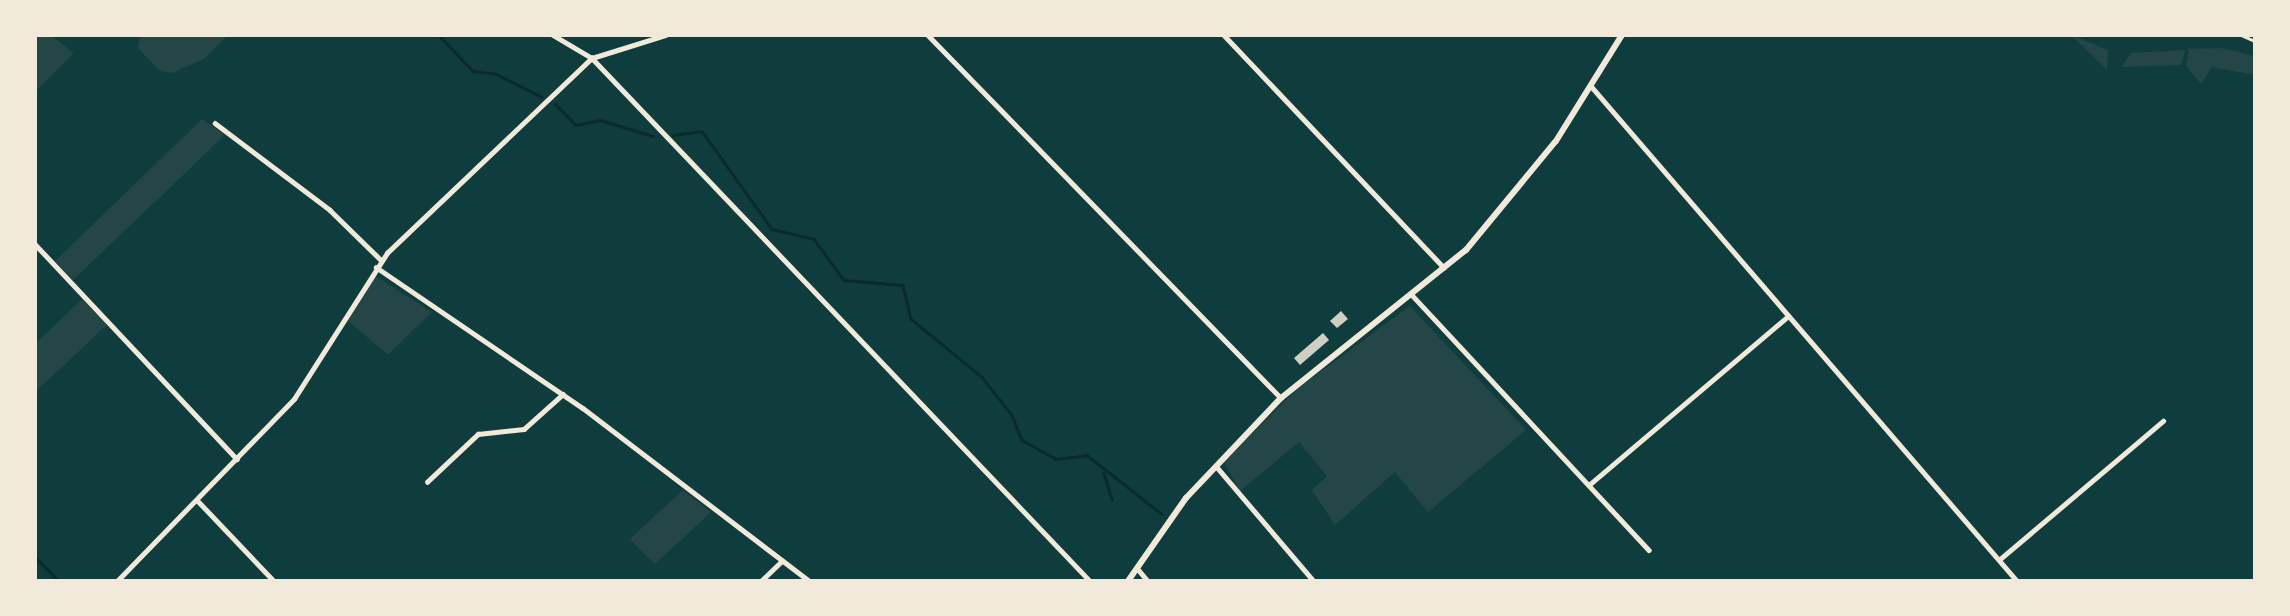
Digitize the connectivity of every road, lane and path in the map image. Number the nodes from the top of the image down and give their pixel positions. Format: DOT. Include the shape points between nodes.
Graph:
graph roads {
  1 [pos="553,35"];
  2 [pos="666,35"];
  3 [pos="928,35"];
  4 [pos="1224,35"];
  5 [pos="1622,35"];
  6 [pos="2241,35"];
  7 [pos="2255,41"];
  8 [pos="592,58"];
  9 [pos="1590,85"];
  10 [pos="215,123"];
  11 [pos="35,244"];
  12 [pos="381,260"];
  13 [pos="376,267"];
  14 [pos="1445,268"];
  15 [pos="1412,295"];
  16 [pos="1788,316"];
  17 [pos="563,394"];
  18 [pos="1281,398"];
  19 [pos="2163,421"];
  20 [pos="237,459"];
  21 [pos="1216,466"];
  22 [pos="427,482"];
  23 [pos="1589,485"];
  24 [pos="198,501"];
  25 [pos="1649,550"];
  26 [pos="1999,560"];
  27 [pos="782,561"];
  28 [pos="1137,568"];
  29 [pos="117,581"];
  30 [pos="274,581"];
  31 [pos="761,581"];
  32 [pos="809,581"];
  33 [pos="1090,581"];
  34 [pos="1128,581"];
  35 [pos="1148,581"];
  36 [pos="1314,581"];
  37 [pos="2017,581"];
  1 -- 8 [label="street"];
  2 -- 8 [label="street"];
  3 -- 18 [label="street"];
  4 -- 14 [label="street"];
  5 -- 9 [label="main road"];
  6 -- 7 [label="lane"];
  8 -- 12 [label="street"];
  8 -- 33 [label="street"];
  9 -- 14 [label="main road" via="1552,146"];
  9 -- 16 [label="street"];
  10 -- 12 [label="street" via="330,210"];
  11 -- 20 [label="street"];
  12 -- 13 [label="street"];
  13 -- 17 [label="street"];
  13 -- 20 [label="street" via="299,393"];
  14 -- 15 [label="main road"];
  15 -- 18 [label="main road"];
  15 -- 23 [label="street"];
  16 -- 23 [label="street"];
  16 -- 26 [label="street"];
  17 -- 22 [label="street" via="524,429 478,434"];
  17 -- 27 [label="street"];
  18 -- 21 [label="main road"];
  19 -- 26 [label="street"];
  20 -- 24 [label="street"];
  21 -- 28 [label="main road"];
  21 -- 36 [label="street"];
  23 -- 25 [label="street"];
  24 -- 29 [label="street"];
  24 -- 30 [label="street"];
  26 -- 37 [label="street"];
  27 -- 31 [label="street"];
  27 -- 32 [label="street"];
  28 -- 34 [label="main road"];
  28 -- 35 [label="street"];
}
